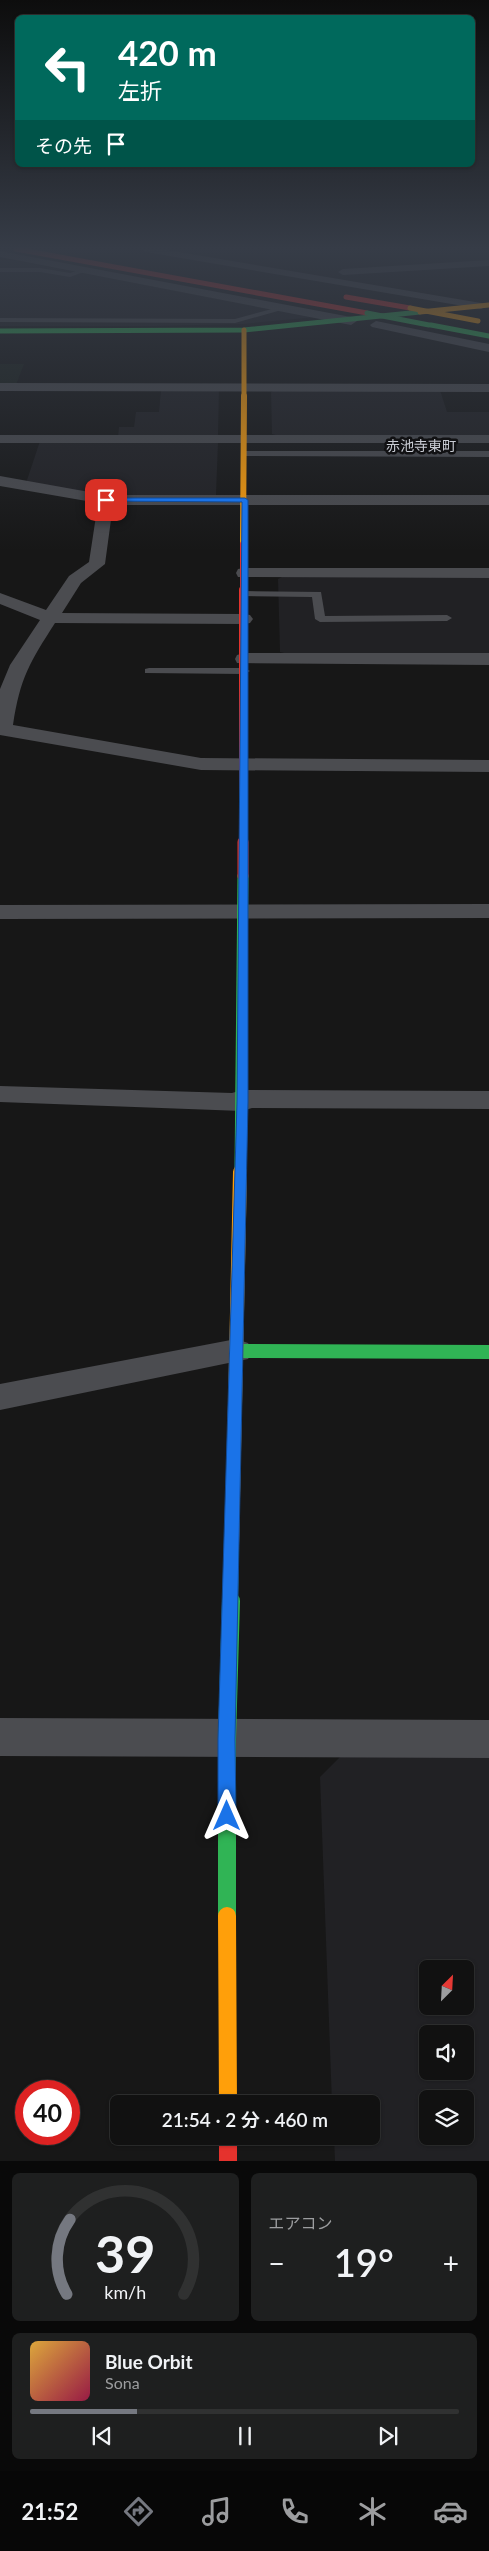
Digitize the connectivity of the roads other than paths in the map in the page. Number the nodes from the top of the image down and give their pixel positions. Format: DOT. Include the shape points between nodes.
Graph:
graph roads {
  1 [pos="244,350"];
  2 [pos="244,387"];
  3 [pos="0,388"];
  4 [pos="489,388"];
  5 [pos="0,439"];
  6 [pos="245,439"];
  7 [pos="489,439"];
  8 [pos="245,454"];
  9 [pos="489,454"];
  10 [pos="0,481"];
  11 [pos="106,500"];
  12 [pos="245,500"];
  13 [pos="489,500"];
  14 [pos="244,573"];
  15 [pos="489,573"];
  16 [pos="244,594"];
  17 [pos="0,598"];
  18 [pos="52,618"];
  19 [pos="447,618"];
  20 [pos="244,619"];
  21 [pos="489,659"];
  22 [pos="244,665"];
  23 [pos="148,671"];
  24 [pos="1,729"];
  25 [pos="243,765"];
  26 [pos="489,766"];
  27 [pos="242,910"];
  28 [pos="489,911"];
  29 [pos="0,912"];
  30 [pos="0,1094"];
  31 [pos="242,1100"];
  32 [pos="489,1100"];
  33 [pos="236,1351"];
  34 [pos="489,1352"];
  35 [pos="0,1397"];
  36 [pos="0,1736"];
  37 [pos="227,1739"];
  38 [pos="489,1739"];
  39 [pos="228,2095"];
  40 [pos="228,2145"];
  41 [pos="228,2161"];
  1 -- 2 [label="main road"];
  2 -- 3 [label="street"];
  2 -- 4 [label="street"];
  2 -- 6 [label="main road"];
  5 -- 6 [label="street"];
  6 -- 7 [label="street"];
  6 -- 8 [label="main road"];
  8 -- 9 [label="lane"];
  8 -- 12 [label="main road"];
  10 -- 11 [label="street"];
  11 -- 12 [label="street"];
  11 -- 18 [label="street" via="97,564 75,580"];
  12 -- 13 [label="street"];
  12 -- 14 [label="main road"];
  14 -- 15 [label="street"];
  14 -- 16 [label="main road"];
  16 -- 19 [label="lane" via="317,594 320,618"];
  16 -- 20 [label="main road"];
  17 -- 18 [label="street"];
  18 -- 20 [label="street"];
  18 -- 24 [label="street" via="19,665 8,692"];
  20 -- 22 [label="main road"];
  21 -- 22 [label="street"];
  22 -- 23 [label="lane"];
  22 -- 25 [label="main road"];
  24 -- 25 [label="street" via="201,764"];
  25 -- 26 [label="street"];
  25 -- 27 [label="main road"];
  27 -- 28 [label="street"];
  27 -- 29 [label="street"];
  27 -- 31 [label="main road"];
  30 -- 31 [label="street"];
  31 -- 32 [label="street"];
  31 -- 33 [label="main road"];
  33 -- 34 [label="main road"];
  33 -- 35 [label="street"];
  33 -- 37 [label="main road"];
  36 -- 37 [label="street"];
  37 -- 38 [label="street"];
  37 -- 39 [label="main road"];
  40 -- 41 [label="main road"];
}
